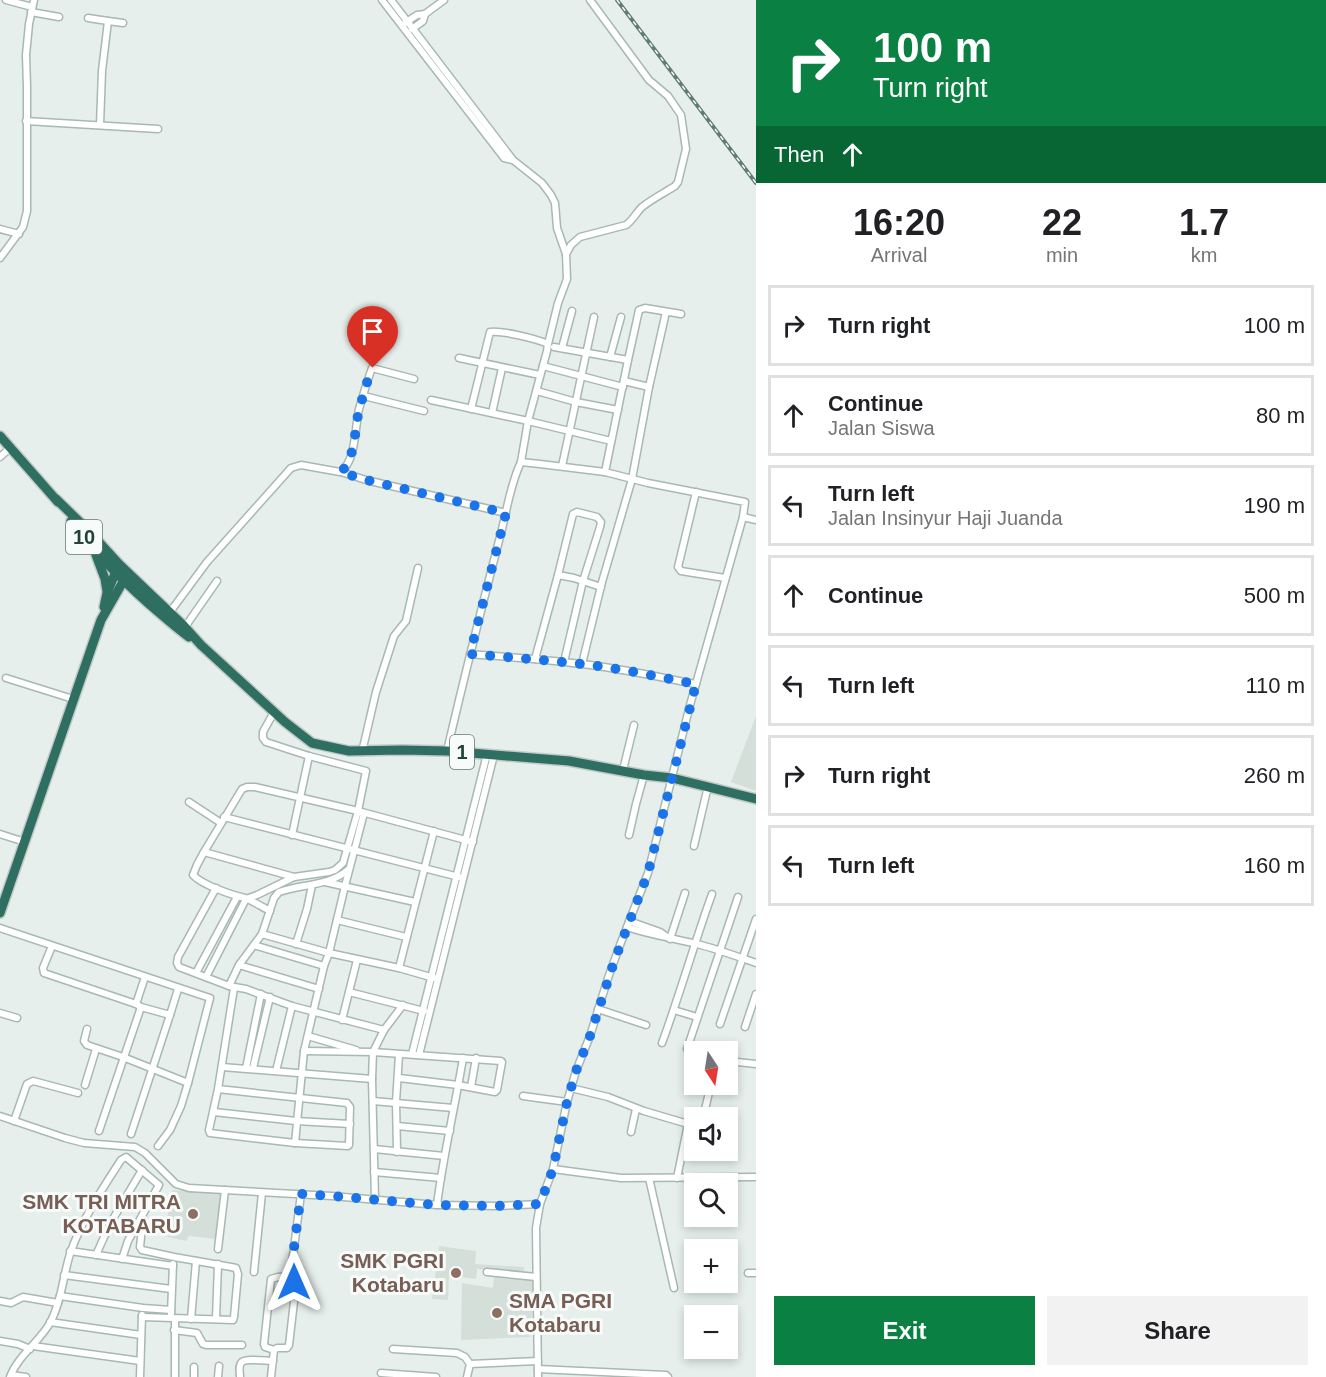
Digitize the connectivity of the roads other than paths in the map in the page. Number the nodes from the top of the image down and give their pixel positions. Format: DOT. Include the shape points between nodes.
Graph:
graph roads {
  1 [pos="6,0"];
  2 [pos="382,0"];
  3 [pos="391,0"];
  4 [pos="444,0"];
  5 [pos="590,0"];
  6 [pos="32,6"];
  7 [pos="425,14"];
  8 [pos="59,17"];
  9 [pos="88,18"];
  10 [pos="108,21"];
  11 [pos="123,23"];
  12 [pos="405,23"];
  13 [pos="410,30"];
  14 [pos="26,121"];
  15 [pos="100,125"];
  16 [pos="158,129"];
  17 [pos="0,229"];
  18 [pos="19,234"];
  19 [pos="566,254"];
  20 [pos="0,258"];
  21 [pos="572,311"];
  22 [pos="666,312"];
  23 [pos="681,314"];
  24 [pos="594,316"];
  25 [pos="621,317"];
  26 [pos="551,345"];
  27 [pos="562,348"];
  28 [pos="586,352"];
  29 [pos="610,357"];
  30 [pos="459,358"];
  31 [pos="628,360"];
  32 [pos="482,363"];
  33 [pos="543,366"];
  34 [pos="502,368"];
  35 [pos="540,375"];
  36 [pos="581,377"];
  37 [pos="414,379"];
  38 [pos="623,384"];
  39 [pos="649,387"];
  40 [pos="537,391"];
  41 [pos="364,396"];
  42 [pos="431,400"];
  43 [pos="576,402"];
  44 [pos="471,409"];
  45 [pos="618,410"];
  46 [pos="424,411"];
  47 [pos="492,413"];
  48 [pos="528,421"];
  49 [pos="569,431"];
  50 [pos="0,436"];
  51 [pos="611,441"];
  52 [pos="11,447"];
  53 [pos="0,458"];
  54 [pos="521,462"];
  55 [pos="562,466"];
  56 [pos="340,472"];
  57 [pos="605,472"];
  58 [pos="632,479"];
  59 [pos="696,492"];
  60 [pos="56,499"];
  61 [pos="506,513"];
  62 [pos="743,517"];
  63 [pos="756,520"];
  64 [pos="94,550"];
  65 [pos="117,568"];
  66 [pos="418,568"];
  67 [pos="558,575"];
  68 [pos="126,577"];
  69 [pos="725,578"];
  70 [pos="217,581"];
  71 [pos="583,581"];
  72 [pos="601,587"];
  73 [pos="134,590"];
  74 [pos="110,596"];
  75 [pos="170,612"];
  76 [pos="185,627"];
  77 [pos="201,645"];
  78 [pos="470,654"];
  79 [pos="536,659"];
  80 [pos="564,662"];
  81 [pos="582,664"];
  82 [pos="6,678"];
  83 [pos="696,684"];
  84 [pos="73,699"];
  85 [pos="274,712"];
  86 [pos="633,725"];
  87 [pos="362,752"];
  88 [pos="447,752"];
  89 [pos="491,754"];
  90 [pos="309,756"];
  91 [pos="623,770"];
  92 [pos="644,775"];
  93 [pos="672,778"];
  94 [pos="708,786"];
  95 [pos="300,797"];
  96 [pos="756,799"];
  97 [pos="189,802"];
  98 [pos="361,812"];
  99 [pos="222,820"];
  100 [pos="434,831"];
  101 [pos="0,834"];
  102 [pos="292,835"];
  103 [pos="629,836"];
  104 [pos="469,841"];
  105 [pos="25,842"];
  106 [pos="694,846"];
  107 [pos="351,850"];
  108 [pos="204,852"];
  109 [pos="350,868"];
  110 [pos="424,868"];
  111 [pos="294,877"];
  112 [pos="460,877"];
  113 [pos="325,882"];
  114 [pos="312,885"];
  115 [pos="345,886"];
  116 [pos="216,888"];
  117 [pos="685,893"];
  118 [pos="712,894"];
  119 [pos="237,897"];
  120 [pos="738,897"];
  121 [pos="246,899"];
  122 [pos="415,902"];
  123 [pos="270,911"];
  124 [pos="0,913"];
  125 [pos="756,919"];
  126 [pos="337,920"];
  127 [pos="628,924"];
  128 [pos="0,928"];
  129 [pos="262,934"];
  130 [pos="406,937"];
  131 [pos="669,938"];
  132 [pos="694,943"];
  133 [pos="296,944"];
  134 [pos="254,945"];
  135 [pos="52,946"];
  136 [pos="720,950"];
  137 [pos="329,953"];
  138 [pos="743,959"];
  139 [pos="357,960"];
  140 [pos="756,963"];
  141 [pos="239,965"];
  142 [pos="324,966"];
  143 [pos="399,968"];
  144 [pos="196,973"];
  145 [pos="145,977"];
  146 [pos="206,977"];
  147 [pos="434,979"];
  148 [pos="231,987"];
  149 [pos="178,988"];
  150 [pos="319,989"];
  151 [pos="349,992"];
  152 [pos="261,994"];
  153 [pos="756,994"];
  154 [pos="270,997"];
  155 [pos="138,1005"];
  156 [pos="403,1005"];
  157 [pos="292,1006"];
  158 [pos="598,1009"];
  159 [pos="674,1010"];
  160 [pos="426,1011"];
  161 [pos="314,1012"];
  162 [pos="0,1013"];
  163 [pos="170,1016"];
  164 [pos="697,1017"];
  165 [pos="17,1018"];
  166 [pos="342,1020"];
  167 [pos="720,1024"];
  168 [pos="646,1025"];
  169 [pos="745,1027"];
  170 [pos="87,1029"];
  171 [pos="384,1030"];
  172 [pos="308,1035"];
  173 [pos="690,1041"];
  174 [pos="662,1044"];
  175 [pos="96,1048"];
  176 [pos="304,1051"];
  177 [pos="364,1052"];
  178 [pos="373,1052"];
  179 [pos="399,1055"];
  180 [pos="415,1055"];
  181 [pos="123,1057"];
  182 [pos="463,1058"];
  183 [pos="476,1058"];
  184 [pos="738,1062"];
  185 [pos="756,1064"];
  186 [pos="222,1066"];
  187 [pos="249,1068"];
  188 [pos="152,1069"];
  189 [pos="276,1071"];
  190 [pos="301,1074"];
  191 [pos="399,1078"];
  192 [pos="372,1079"];
  193 [pos="188,1083"];
  194 [pos="85,1085"];
  195 [pos="459,1085"];
  196 [pos="471,1088"];
  197 [pos="571,1088"];
  198 [pos="218,1089"];
  199 [pos="78,1092"];
  200 [pos="523,1096"];
  201 [pos="298,1097"];
  202 [pos="373,1101"];
  203 [pos="396,1102"];
  204 [pos="567,1102"];
  205 [pos="453,1108"];
  206 [pos="636,1109"];
  207 [pos="214,1112"];
  208 [pos="0,1116"];
  209 [pos="296,1120"];
  210 [pos="14,1121"];
  211 [pos="684,1122"];
  212 [pos="350,1124"];
  213 [pos="397,1126"];
  214 [pos="99,1131"];
  215 [pos="450,1131"];
  216 [pos="631,1132"];
  217 [pos="130,1134"];
  218 [pos="295,1143"];
  219 [pos="158,1146"];
  220 [pos="374,1149"];
  221 [pos="684,1151"];
  222 [pos="397,1152"];
  223 [pos="444,1156"];
  224 [pos="553,1169"];
  225 [pos="142,1170"];
  226 [pos="374,1172"];
  227 [pos="756,1177"];
  228 [pos="441,1178"];
  229 [pos="649,1178"];
  230 [pos="677,1178"];
  231 [pos="225,1190"];
  232 [pos="262,1193"];
  233 [pos="301,1194"];
  234 [pos="375,1199"];
  235 [pos="540,1204"];
  236 [pos="437,1205"];
  237 [pos="143,1216"];
  238 [pos="218,1249"];
  239 [pos="70,1251"];
  240 [pos="96,1255"];
  241 [pos="174,1257"];
  242 [pos="122,1258"];
  243 [pos="196,1261"];
  244 [pos="218,1264"];
  245 [pos="173,1266"];
  246 [pos="254,1272"];
  247 [pos="488,1272"];
  248 [pos="756,1273"];
  249 [pos="748,1274"];
  250 [pos="64,1275"];
  251 [pos="292,1276"];
  252 [pos="536,1277"];
  253 [pos="674,1288"];
  254 [pos="171,1289"];
  255 [pos="59,1299"];
  256 [pos="0,1301"];
  257 [pos="143,1308"];
  258 [pos="171,1310"];
  259 [pos="142,1317"];
  260 [pos="173,1318"];
  261 [pos="191,1319"];
  262 [pos="216,1319"];
  263 [pos="50,1322"];
  264 [pos="174,1330"];
  265 [pos="141,1335"];
  266 [pos="0,1341"];
  267 [pos="242,1345"];
  268 [pos="32,1348"];
  269 [pos="393,1349"];
  270 [pos="274,1350"];
  271 [pos="140,1361"];
  272 [pos="273,1361"];
  273 [pos="538,1361"];
  274 [pos="470,1364"];
  275 [pos="219,1366"];
  276 [pos="194,1367"];
  277 [pos="538,1369"];
  278 [pos="381,1373"];
  279 [pos="618,1375"];
  280 [pos="10,1376"];
  281 [pos="425,1376"];
  282 [pos="26,1377"];
  283 [pos="140,1377"];
  284 [pos="175,1377"];
  285 [pos="194,1377"];
  286 [pos="218,1377"];
  287 [pos="240,1377"];
  288 [pos="271,1377"];
  289 [pos="436,1377"];
  290 [pos="467,1377"];
  291 [pos="538,1377"];
  292 [pos="668,1377"];
  1 -- 6 [label="street"];
  2 -- 12 [label="street"];
  3 -- 12 [label="street"];
  4 -- 7 [label="street"];
  5 -- 19 [label="street" via="649,80 668,96 681,115 686,148 675,186 645,205 631,222 580,237"];
  6 -- 8 [label="street"];
  6 -- 14 [label="street" via="26,55"];
  7 -- 12 [label="street"];
  7 -- 13 [label="street" via="423,21"];
  9 -- 10 [label="street"];
  10 -- 11 [label="street"];
  10 -- 15 [label="street"];
  12 -- 13 [label="street"];
  13 -- 19 [label="street" via="513,160 551,195"];
  14 -- 15 [label="street"];
  14 -- 18 [label="street" via="27,211"];
  15 -- 16 [label="street"];
  17 -- 18 [label="street"];
  18 -- 20 [label="street"];
  19 -- 26 [label="street" via="567,279 558,303"];
  21 -- 27 [label="street"];
  22 -- 23 [label="street"];
  22 -- 31 [label="street" via="639,310"];
  22 -- 39 [label="street"];
  24 -- 28 [label="street"];
  25 -- 29 [label="street"];
  26 -- 27 [label="street"];
  26 -- 32 [label="street" via="492,331"];
  26 -- 33 [label="street"];
  27 -- 28 [label="street"];
  28 -- 29 [label="street"];
  28 -- 36 [label="street"];
  29 -- 31 [label="street"];
  30 -- 32 [label="street"];
  31 -- 38 [label="street"];
  32 -- 34 [label="street"];
  32 -- 44 [label="street"];
  33 -- 35 [label="street"];
  33 -- 36 [label="street"];
  34 -- 35 [label="street"];
  34 -- 47 [label="street"];
  35 -- 40 [label="street"];
  36 -- 38 [label="street"];
  36 -- 43 [label="street"];
  37 -- 41 [label="street" via="372,368"];
  38 -- 39 [label="street"];
  38 -- 45 [label="street"];
  39 -- 58 [label="street"];
  40 -- 43 [label="street"];
  40 -- 48 [label="street"];
  41 -- 46 [label="street"];
  41 -- 56 [label="street" via="350,458"];
  42 -- 44 [label="street"];
  43 -- 45 [label="street"];
  43 -- 49 [label="street"];
  44 -- 47 [label="street"];
  45 -- 51 [label="street"];
  47 -- 48 [label="street"];
  48 -- 49 [label="street"];
  48 -- 54 [label="street"];
  49 -- 51 [label="street"];
  49 -- 55 [label="street"];
  50 -- 52 [label="highway, 10"];
  51 -- 57 [label="street"];
  52 -- 53 [label="street"];
  52 -- 60 [label="highway, 10"];
  54 -- 55 [label="street"];
  54 -- 61 [label="street"];
  55 -- 57 [label="street"];
  56 -- 61 [label="street"];
  56 -- 75 [label="street" via="301,465 291,468 207,562"];
  57 -- 58 [label="street"];
  58 -- 59 [label="street"];
  58 -- 72 [label="street"];
  59 -- 62 [label="street" via="745,502"];
  59 -- 69 [label="street" via="678,567 681,571"];
  60 -- 64 [label="highway, 10"];
  60 -- 65 [label="highway, 10" via="88,530"];
  61 -- 78 [label="street"];
  62 -- 63 [label="street"];
  62 -- 69 [label="street"];
  64 -- 65 [label="highway, 10"];
  64 -- 74 [label="highway"];
  65 -- 68 [label="highway, 1"];
  65 -- 74 [label="highway"];
  66 -- 87 [label="street" via="406,621 394,636 376,692"];
  67 -- 71 [label="street"];
  67 -- 71 [label="street" via="573,514 591,515 601,522"];
  67 -- 79 [label="street"];
  68 -- 73 [label="highway"];
  68 -- 74 [label="highway"];
  68 -- 75 [label="highway, 1"];
  69 -- 83 [label="street"];
  70 -- 76 [label="street"];
  71 -- 72 [label="street"];
  71 -- 80 [label="street"];
  72 -- 81 [label="street"];
  73 -- 74 [label="highway"];
  73 -- 77 [label="highway, 1"];
  74 -- 84 [label="highway"];
  75 -- 76 [label="highway, 1"];
  76 -- 77 [label="highway, 1"];
  77 -- 85 [label="highway, 1"];
  78 -- 79 [label="street"];
  78 -- 88 [label="street"];
  79 -- 80 [label="street"];
  80 -- 81 [label="street"];
  81 -- 83 [label="street"];
  82 -- 84 [label="street"];
  83 -- 93 [label="street"];
  84 -- 105 [label="highway"];
  85 -- 87 [label="highway, 1" via="312,743"];
  85 -- 90 [label="street" via="262,732 264,740"];
  86 -- 91 [label="street"];
  87 -- 88 [label="highway, 1"];
  88 -- 89 [label="highway, 1"];
  89 -- 91 [label="highway, 1"];
  89 -- 104 [label="street"];
  90 -- 95 [label="street"];
  90 -- 98 [label="street" via="366,771"];
  91 -- 92 [label="highway, 1"];
  92 -- 93 [label="highway, 1"];
  92 -- 103 [label="street"];
  93 -- 94 [label="highway, 1"];
  93 -- 127 [label="street" via="648,873"];
  94 -- 96 [label="highway, 1"];
  94 -- 106 [label="street"];
  95 -- 98 [label="street"];
  95 -- 99 [label="street" via="247,787"];
  95 -- 102 [label="street"];
  97 -- 99 [label="street"];
  98 -- 100 [label="street"];
  98 -- 107 [label="street"];
  99 -- 102 [label="street"];
  99 -- 108 [label="street"];
  100 -- 104 [label="street"];
  100 -- 110 [label="street"];
  101 -- 105 [label="street"];
  102 -- 107 [label="street"];
  104 -- 112 [label="street"];
  105 -- 124 [label="highway"];
  107 -- 109 [label="street"];
  107 -- 110 [label="street"];
  107 -- 111 [label="street" via="335,870"];
  108 -- 111 [label="street"];
  108 -- 116 [label="street" via="193,875"];
  109 -- 113 [label="street"];
  109 -- 115 [label="street"];
  110 -- 112 [label="street"];
  110 -- 122 [label="street"];
  111 -- 121 [label="street"];
  112 -- 147 [label="street"];
  113 -- 114 [label="street"];
  113 -- 115 [label="street"];
  114 -- 123 [label="street" via="279,892"];
  114 -- 133 [label="street"];
  115 -- 122 [label="street"];
  115 -- 126 [label="street"];
  116 -- 119 [label="street"];
  116 -- 144 [label="street" via="178,957 179,967"];
  117 -- 131 [label="street"];
  118 -- 132 [label="street"];
  119 -- 121 [label="street"];
  119 -- 144 [label="street"];
  120 -- 136 [label="street"];
  121 -- 123 [label="street"];
  121 -- 146 [label="street"];
  122 -- 130 [label="street"];
  123 -- 129 [label="street"];
  125 -- 138 [label="street"];
  126 -- 130 [label="street"];
  126 -- 137 [label="street"];
  127 -- 131 [label="street"];
  127 -- 158 [label="street"];
  128 -- 135 [label="street"];
  129 -- 133 [label="street"];
  129 -- 134 [label="street"];
  130 -- 143 [label="street"];
  131 -- 132 [label="street"];
  132 -- 136 [label="street"];
  132 -- 159 [label="street"];
  133 -- 137 [label="street"];
  134 -- 141 [label="street"];
  134 -- 142 [label="street"];
  135 -- 145 [label="street"];
  135 -- 155 [label="street" via="44,973"];
  136 -- 138 [label="street"];
  136 -- 164 [label="street"];
  137 -- 139 [label="street"];
  137 -- 142 [label="street"];
  138 -- 140 [label="street"];
  138 -- 167 [label="street"];
  139 -- 143 [label="street"];
  139 -- 151 [label="street"];
  141 -- 148 [label="street"];
  141 -- 150 [label="street"];
  142 -- 150 [label="street"];
  143 -- 147 [label="street"];
  144 -- 146 [label="street"];
  145 -- 149 [label="street"];
  145 -- 155 [label="street"];
  146 -- 148 [label="street"];
  147 -- 160 [label="street"];
  148 -- 152 [label="street"];
  148 -- 186 [label="street"];
  149 -- 163 [label="street"];
  149 -- 193 [label="street" via="210,998"];
  150 -- 161 [label="street"];
  151 -- 156 [label="street"];
  151 -- 166 [label="street"];
  152 -- 154 [label="street"];
  152 -- 187 [label="street"];
  153 -- 169 [label="street"];
  154 -- 157 [label="street"];
  154 -- 187 [label="street"];
  155 -- 163 [label="street"];
  155 -- 181 [label="street"];
  156 -- 160 [label="street"];
  156 -- 171 [label="street"];
  157 -- 161 [label="street"];
  157 -- 189 [label="street"];
  158 -- 168 [label="street"];
  158 -- 197 [label="street"];
  159 -- 164 [label="street"];
  159 -- 174 [label="street"];
  160 -- 180 [label="street"];
  161 -- 166 [label="street"];
  161 -- 172 [label="street"];
  162 -- 165 [label="street"];
  163 -- 188 [label="street"];
  164 -- 173 [label="street"];
  166 -- 171 [label="street"];
  170 -- 175 [label="street" via="84,1041"];
  171 -- 178 [label="street"];
  172 -- 176 [label="street"];
  172 -- 177 [label="street"];
  175 -- 181 [label="street"];
  175 -- 194 [label="street"];
  176 -- 177 [label="street"];
  176 -- 190 [label="street"];
  177 -- 178 [label="street"];
  178 -- 179 [label="street"];
  178 -- 192 [label="street"];
  179 -- 180 [label="street"];
  179 -- 191 [label="street"];
  180 -- 182 [label="street"];
  181 -- 188 [label="street"];
  181 -- 214 [label="street"];
  182 -- 183 [label="street"];
  182 -- 195 [label="street"];
  183 -- 196 [label="street"];
  183 -- 196 [label="street" via="501,1060 502,1065 496,1092"];
  184 -- 185 [label="street"];
  186 -- 187 [label="street"];
  186 -- 198 [label="street"];
  187 -- 189 [label="street"];
  188 -- 193 [label="street"];
  188 -- 217 [label="street"];
  189 -- 190 [label="street"];
  190 -- 192 [label="street"];
  190 -- 201 [label="street"];
  191 -- 195 [label="street"];
  191 -- 203 [label="street"];
  192 -- 202 [label="street"];
  193 -- 219 [label="street" via="170,1130"];
  195 -- 196 [label="street"];
  195 -- 205 [label="street"];
  197 -- 204 [label="street"];
  197 -- 206 [label="street"];
  198 -- 201 [label="street"];
  198 -- 207 [label="street"];
  199 -- 210 [label="street" via="30,1082"];
  200 -- 204 [label="street"];
  201 -- 209 [label="street"];
  201 -- 212 [label="street" via="347,1103"];
  202 -- 203 [label="street"];
  202 -- 220 [label="street"];
  203 -- 205 [label="street"];
  203 -- 213 [label="street"];
  204 -- 224 [label="street"];
  205 -- 215 [label="street"];
  206 -- 211 [label="street"];
  206 -- 216 [label="street"];
  207 -- 209 [label="street"];
  207 -- 218 [label="street" via="209,1130 212,1134"];
  208 -- 210 [label="street"];
  209 -- 212 [label="street"];
  209 -- 218 [label="street"];
  210 -- 231 [label="street" via="84,1143 135,1147 176,1184"];
  212 -- 218 [label="street" via="348,1146"];
  213 -- 215 [label="street"];
  213 -- 222 [label="street"];
  215 -- 223 [label="street"];
  220 -- 222 [label="street"];
  220 -- 226 [label="street"];
  221 -- 230 [label="street"];
  222 -- 223 [label="street"];
  223 -- 228 [label="street"];
  224 -- 229 [label="street"];
  224 -- 235 [label="street"];
  225 -- 237 [label="street" via="159,1185"];
  225 -- 239 [label="street" via="128,1158 121,1160 95,1200"];
  225 -- 240 [label="street"];
  226 -- 228 [label="street"];
  226 -- 234 [label="street"];
  227 -- 230 [label="street"];
  228 -- 236 [label="street"];
  229 -- 230 [label="street"];
  229 -- 253 [label="street"];
  231 -- 232 [label="street"];
  231 -- 238 [label="street"];
  232 -- 233 [label="street"];
  232 -- 246 [label="street"];
  233 -- 234 [label="street"];
  233 -- 251 [label="street"];
  234 -- 236 [label="street"];
  235 -- 236 [label="street"];
  235 -- 252 [label="street"];
  237 -- 241 [label="street" via="141,1249"];
  237 -- 242 [label="street"];
  239 -- 240 [label="street"];
  239 -- 250 [label="street"];
  240 -- 242 [label="street"];
  241 -- 243 [label="street"];
  241 -- 245 [label="street"];
  242 -- 245 [label="street"];
  243 -- 244 [label="street"];
  243 -- 261 [label="street"];
  244 -- 262 [label="street"];
  244 -- 262 [label="street" via="234,1267 238,1274 234,1318"];
  245 -- 254 [label="street"];
  247 -- 252 [label="street"];
  248 -- 249 [label="street"];
  250 -- 254 [label="street"];
  250 -- 255 [label="street"];
  251 -- 270 [label="street" via="295,1293 289,1345"];
  251 -- 270 [label="street" via="271,1279 264,1344"];
  252 -- 273 [label="street"];
  254 -- 258 [label="street"];
  255 -- 256 [label="street" via="23,1297 11,1303"];
  255 -- 257 [label="street"];
  255 -- 263 [label="street"];
  257 -- 258 [label="street"];
  257 -- 259 [label="street"];
  258 -- 260 [label="street"];
  259 -- 260 [label="street"];
  259 -- 265 [label="street"];
  260 -- 261 [label="street"];
  260 -- 264 [label="street"];
  261 -- 262 [label="street"];
  263 -- 265 [label="street"];
  263 -- 268 [label="street"];
  264 -- 267 [label="street" via="197,1333 206,1345"];
  264 -- 284 [label="street"];
  265 -- 271 [label="street"];
  266 -- 268 [label="street"];
  268 -- 271 [label="street"];
  268 -- 280 [label="street"];
  269 -- 274 [label="street" via="457,1353"];
  270 -- 272 [label="street"];
  271 -- 283 [label="street"];
  272 -- 287 [label="street" via="244,1360"];
  272 -- 288 [label="street"];
  273 -- 274 [label="street"];
  273 -- 277 [label="street"];
  274 -- 290 [label="street"];
  275 -- 286 [label="street"];
  276 -- 285 [label="street"];
  277 -- 279 [label="street"];
  277 -- 291 [label="street"];
  278 -- 281 [label="street"];
  279 -- 292 [label="street"];
  280 -- 282 [label="street"];
  281 -- 289 [label="street"];
}
